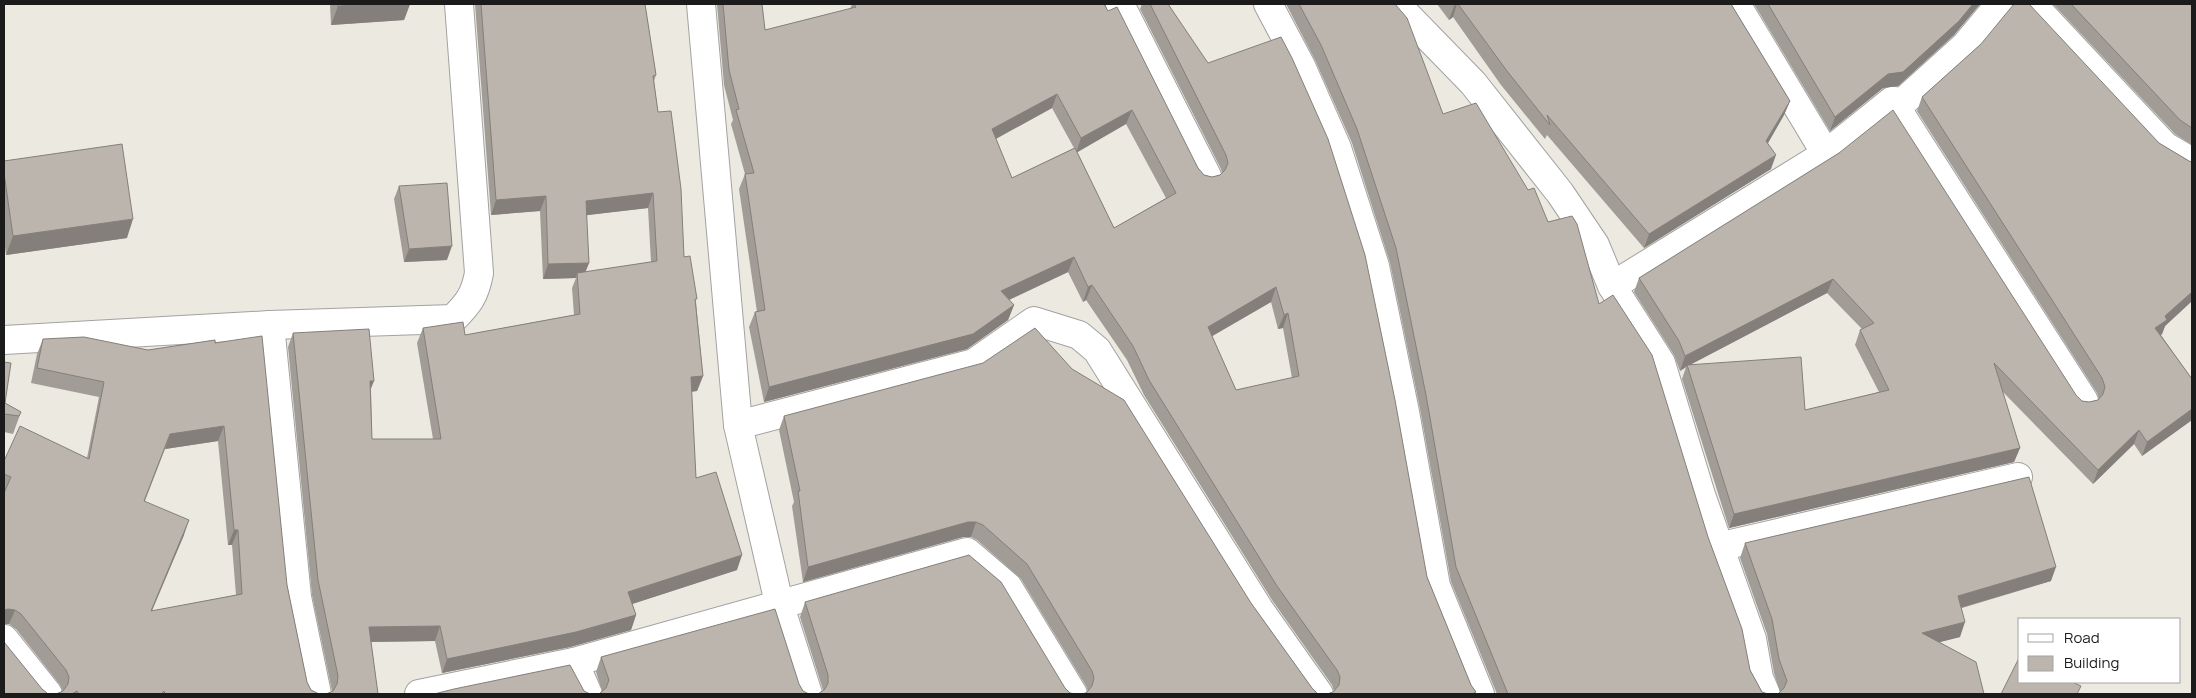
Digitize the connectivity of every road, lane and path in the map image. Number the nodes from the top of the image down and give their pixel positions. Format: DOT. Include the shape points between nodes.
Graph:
graph roads {
  1 [pos="459,4"];
  2 [pos="701,4"];
  3 [pos="1120,4"];
  4 [pos="1268,4"];
  5 [pos="1396,4"];
  6 [pos="1736,4"];
  7 [pos="2000,4"];
  8 [pos="2032,4"];
  9 [pos="1892,101"];
  10 [pos="1826,154"];
  11 [pos="2192,162"];
  12 [pos="1206,176"];
  13 [pos="1612,286"];
  14 [pos="270,325"];
  15 [pos="4,340"];
  16 [pos="2084,401"];
  17 [pos="738,426"];
  18 [pos="2018,477"];
  19 [pos="1718,546"];
  20 [pos="779,603"];
  21 [pos="4,639"];
  22 [pos="574,662"];
  23 [pos="48,694"];
  24 [pos="317,694"];
  25 [pos="419,694"];
  26 [pos="588,694"];
  27 [pos="808,694"];
  28 [pos="1073,694"];
  29 [pos="1319,694"];
  30 [pos="1480,694"];
  31 [pos="1766,694"];
  1 -- 14 [label="street" via="479,273 476,290 469,303 453,319"];
  2 -- 17 [label="street"];
  3 -- 12 [label="street"];
  4 -- 30 [label="street" via="1301,66 1338,148 1375,266 1436,586"];
  5 -- 13 [label="street" via="1473,83 1560,193 1595,245"];
  6 -- 10 [label="street"];
  7 -- 9 [label="street" via="1965,46 1903,102"];
  8 -- 11 [label="street" via="2165,146"];
  9 -- 10 [label="street"];
  9 -- 16 [label="street"];
  10 -- 13 [label="street"];
  13 -- 19 [label="street" via="1661,363"];
  14 -- 15 [label="street"];
  14 -- 24 [label="street" via="297,597"];
  17 -- 20 [label="street"];
  17 -- 29 [label="street" via="974,363 1034,322 1079,334 1097,350 1259,609"];
  18 -- 19 [label="street"];
  19 -- 31 [label="street" via="1752,639 1759,678"];
  20 -- 22 [label="street"];
  20 -- 27 [label="street"];
  20 -- 28 [label="street" via="967,552 1008,587"];
  21 -- 23 [label="street"];
  22 -- 25 [label="street"];
  22 -- 26 [label="street"];
}
